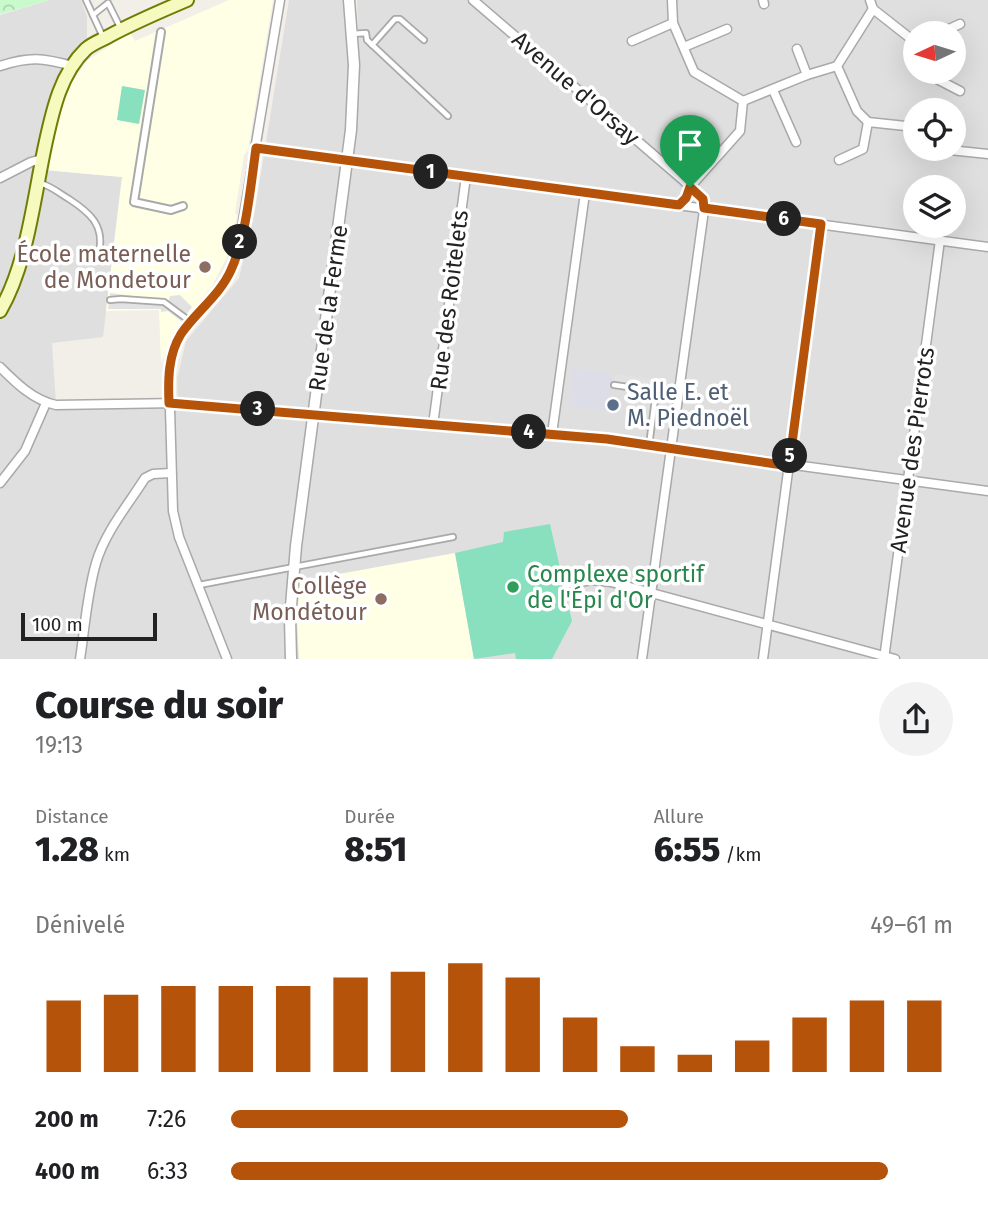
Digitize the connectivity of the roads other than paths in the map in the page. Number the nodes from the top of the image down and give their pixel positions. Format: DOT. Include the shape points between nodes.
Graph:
graph roads {
  1 [pos="86,0"];
  2 [pos="187,0"];
  3 [pos="280,0"];
  4 [pos="347,0"];
  5 [pos="473,0"];
  6 [pos="673,0"];
  7 [pos="872,4"];
  8 [pos="93,15"];
  9 [pos="673,23"];
  10 [pos="122,29"];
  11 [pos="727,29"];
  12 [pos="903,31"];
  13 [pos="161,32"];
  14 [pos="353,37"];
  15 [pos="104,39"];
  16 [pos="424,40"];
  17 [pos="632,41"];
  18 [pos="372,45"];
  19 [pos="684,47"];
  20 [pos="797,50"];
  21 [pos="0,66"];
  22 [pos="73,66"];
  23 [pos="837,66"];
  24 [pos="807,75"];
  25 [pos="947,84"];
  26 [pos="773,90"];
  27 [pos="960,91"];
  28 [pos="743,101"];
  29 [pos="448,116"];
  30 [pos="868,122"];
  31 [pos="903,126"];
  32 [pos="796,142"];
  33 [pos="256,148"];
  34 [pos="966,152"];
  35 [pos="988,154"];
  36 [pos="42,159"];
  37 [pos="839,160"];
  38 [pos="348,161"];
  39 [pos="466,176"];
  40 [pos="0,178"];
  41 [pos="37,182"];
  42 [pos="690,187"];
  43 [pos="585,193"];
  44 [pos="679,205"];
  45 [pos="183,206"];
  46 [pos="704,208"];
  47 [pos="821,224"];
  48 [pos="940,240"];
  49 [pos="988,247"];
  50 [pos="99,252"];
  51 [pos="110,300"];
  52 [pos="0,311"];
  53 [pos="191,322"];
  54 [pos="0,367"];
  55 [pos="614,385"];
  56 [pos="656,391"];
  57 [pos="678,394"];
  58 [pos="46,403"];
  59 [pos="169,403"];
  60 [pos="314,414"];
  61 [pos="433,425"];
  62 [pos="552,434"];
  63 [pos="649,446"];
  64 [pos="671,449"];
  65 [pos="789,466"];
  66 [pos="171,473"];
  67 [pos="908,481"];
  68 [pos="0,483"];
  69 [pos="988,491"];
  70 [pos="453,537"];
  71 [pos="294,567"];
  72 [pos="566,584"];
  73 [pos="198,585"];
  74 [pos="652,594"];
  75 [pos="768,624"];
  76 [pos="884,658"];
  77 [pos="80,659"];
  78 [pos="227,659"];
  79 [pos="291,659"];
  80 [pos="642,659"];
  81 [pos="763,659"];
  82 [pos="895,659"];
  1 -- 8 [label="lane"];
  2 -- 10 [label="main road"];
  3 -- 33 [label="street"];
  4 -- 14 [label="street, Rue de la Ferme"];
  5 -- 42 [label="street, Avenue d'Orsay"];
  6 -- 9 [label="street"];
  7 -- 12 [label="street"];
  7 -- 23 [label="street"];
  8 -- 10 [label="lane" via="108,3"];
  8 -- 15 [label="lane"];
  9 -- 17 [label="street"];
  9 -- 19 [label="street"];
  10 -- 15 [label="main road"];
  11 -- 19 [label="street"];
  13 -- 45 [label="street" via="134,202 171,209"];
  14 -- 18 [label="lane" via="366,33"];
  14 -- 38 [label="street, Rue de la Ferme"];
  15 -- 22 [label="main road" via="87,49"];
  16 -- 18 [label="lane" via="395,19"];
  18 -- 29 [label="lane"];
  19 -- 28 [label="street" via="694,72"];
  20 -- 24 [label="street"];
  21 -- 22 [label="street" via="23,58"];
  22 -- 36 [label="main road" via="56,102"];
  23 -- 24 [label="street"];
  23 -- 30 [label="street" via="857,111"];
  24 -- 26 [label="street"];
  25 -- 27 [label="street"];
  26 -- 28 [label="street"];
  26 -- 32 [label="street"];
  28 -- 42 [label="street" via="740,131"];
  30 -- 31 [label="street"];
  30 -- 37 [label="street" via="863,149"];
  33 -- 38 [label="street"];
  33 -- 53 [label="street" via="239,251 231,272"];
  34 -- 35 [label="street"];
  36 -- 40 [label="street"];
  36 -- 41 [label="main road"];
  38 -- 39 [label="street"];
  38 -- 60 [label="street, Rue de la Ferme"];
  39 -- 43 [label="street"];
  39 -- 61 [label="street, Rue des Roitelets"];
  41 -- 50 [label="lane" via="94,218 100,231"];
  41 -- 52 [label="main road" via="21,258"];
  42 -- 44 [label="street"];
  42 -- 46 [label="street, Avenue d'Orsay" via="703,199"];
  43 -- 44 [label="street"];
  43 -- 62 [label="street"];
  44 -- 46 [label="street"];
  46 -- 47 [label="street"];
  46 -- 57 [label="street"];
  47 -- 48 [label="street"];
  47 -- 65 [label="street"];
  48 -- 49 [label="street"];
  48 -- 67 [label="street, Avenue des Pierrots"];
  51 -- 53 [label="lane" via="164,302"];
  53 -- 59 [label="street" via="174,350"];
  54 -- 58 [label="street"];
  55 -- 56 [label="lane"];
  56 -- 57 [label="lane"];
  56 -- 63 [label="lane"];
  57 -- 64 [label="street"];
  58 -- 59 [label="street"];
  58 -- 68 [label="street" via="25,451"];
  59 -- 60 [label="street"];
  59 -- 66 [label="street"];
  60 -- 61 [label="street"];
  60 -- 71 [label="street, Rue de la Ferme"];
  61 -- 62 [label="street"];
  62 -- 63 [label="street"];
  63 -- 64 [label="street"];
  64 -- 65 [label="street"];
  64 -- 74 [label="street"];
  65 -- 67 [label="street"];
  65 -- 75 [label="street"];
  66 -- 73 [label="street" via="179,537"];
  66 -- 77 [label="street" via="145,478 110,531 97,561"];
  67 -- 69 [label="street"];
  67 -- 76 [label="street, Avenue des Pierrots"];
  70 -- 71 [label="lane"];
  71 -- 73 [label="lane"];
  71 -- 79 [label="street, Rue de la Ferme"];
  72 -- 74 [label="street" via="603,581"];
  73 -- 78 [label="street"];
  74 -- 75 [label="street"];
  74 -- 80 [label="street"];
  75 -- 76 [label="street"];
  75 -- 81 [label="street"];
  76 -- 82 [label="street"];
}
